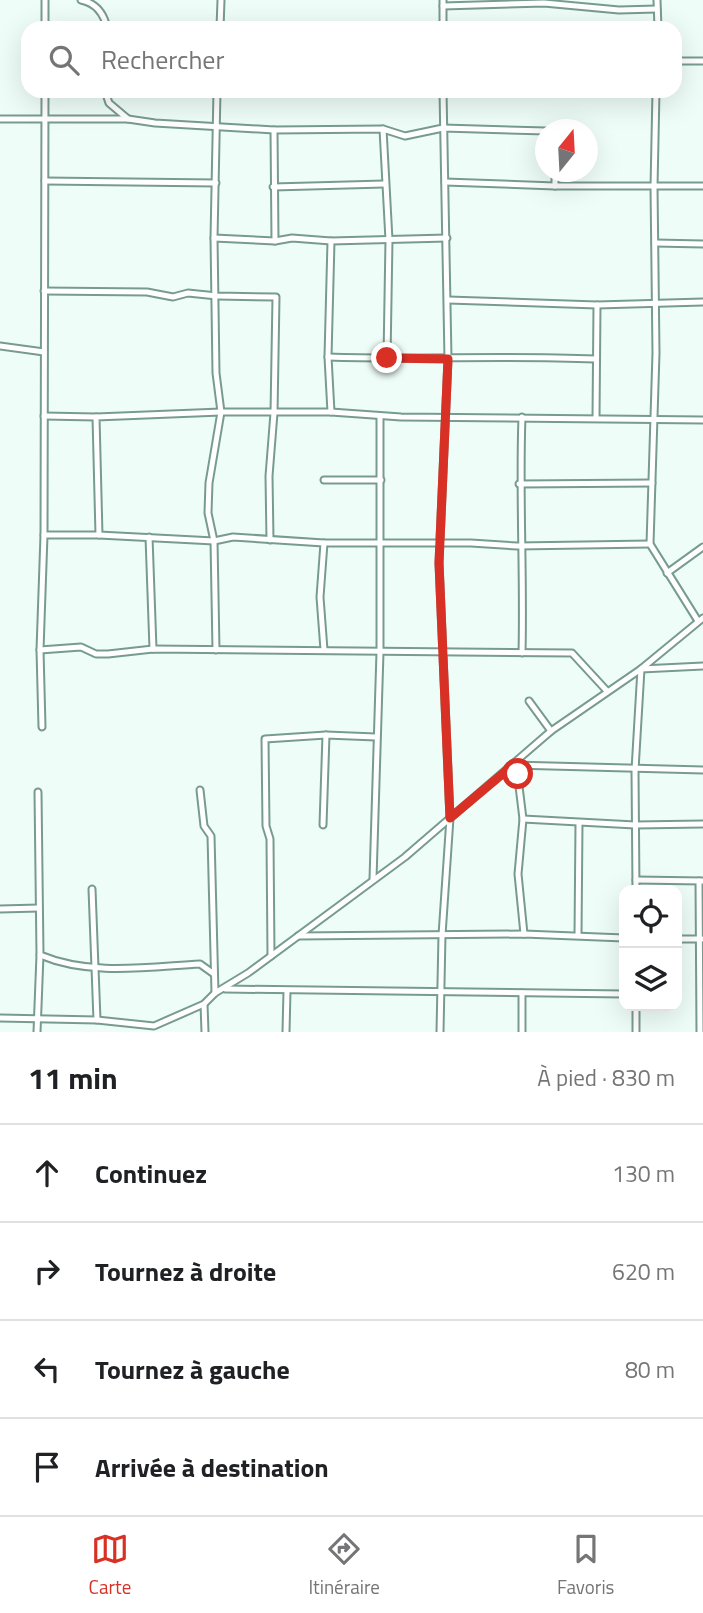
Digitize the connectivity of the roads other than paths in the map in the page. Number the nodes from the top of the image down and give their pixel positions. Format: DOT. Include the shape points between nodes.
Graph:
graph roads {
  1 [pos="45,0"];
  2 [pos="81,0"];
  3 [pos="222,0"];
  4 [pos="657,0"];
  5 [pos="443,3"];
  6 [pos="657,9"];
  7 [pos="45,21"];
  8 [pos="105,21"];
  9 [pos="220,21"];
  10 [pos="443,21"];
  11 [pos="658,21"];
  12 [pos="682,61"];
  13 [pos="703,61"];
  14 [pos="45,98"];
  15 [pos="107,98"];
  16 [pos="218,98"];
  17 [pos="443,98"];
  18 [pos="656,98"];
  19 [pos="0,118"];
  20 [pos="46,119"];
  21 [pos="128,119"];
  22 [pos="216,127"];
  23 [pos="443,128"];
  24 [pos="383,129"];
  25 [pos="274,130"];
  26 [pos="535,131"];
  27 [pos="45,181"];
  28 [pos="445,182"];
  29 [pos="555,182"];
  30 [pos="216,183"];
  31 [pos="384,184"];
  32 [pos="555,186"];
  33 [pos="703,186"];
  34 [pos="273,187"];
  35 [pos="654,187"];
  36 [pos="214,238"];
  37 [pos="447,238"];
  38 [pos="389,240"];
  39 [pos="275,241"];
  40 [pos="331,241"];
  41 [pos="655,243"];
  42 [pos="703,244"];
  43 [pos="44,291"];
  44 [pos="216,296"];
  45 [pos="448,300"];
  46 [pos="703,302"];
  47 [pos="655,304"];
  48 [pos="597,305"];
  49 [pos="0,346"];
  50 [pos="44,352"];
  51 [pos="328,357"];
  52 [pos="387,358"];
  53 [pos="448,359"];
  54 [pos="595,359"];
  55 [pos="221,412"];
  56 [pos="331,412"];
  57 [pos="274,413"];
  58 [pos="44,416"];
  59 [pos="380,416"];
  60 [pos="96,417"];
  61 [pos="445,417"];
  62 [pos="522,417"];
  63 [pos="596,418"];
  64 [pos="653,419"];
  65 [pos="703,420"];
  66 [pos="324,480"];
  67 [pos="381,480"];
  68 [pos="652,483"];
  69 [pos="519,484"];
  70 [pos="44,535"];
  71 [pos="99,535"];
  72 [pos="149,537"];
  73 [pos="270,540"];
  74 [pos="214,541"];
  75 [pos="324,544"];
  76 [pos="381,544"];
  77 [pos="440,544"];
  78 [pos="650,544"];
  79 [pos="522,545"];
  80 [pos="703,547"];
  81 [pos="667,573"];
  82 [pos="701,619"];
  83 [pos="153,649"];
  84 [pos="40,650"];
  85 [pos="216,650"];
  86 [pos="324,650"];
  87 [pos="380,652"];
  88 [pos="441,652"];
  89 [pos="522,653"];
  90 [pos="703,666"];
  91 [pos="641,669"];
  92 [pos="607,691"];
  93 [pos="529,701"];
  94 [pos="42,727"];
  95 [pos="551,730"];
  96 [pos="326,735"];
  97 [pos="376,737"];
  98 [pos="517,765"];
  99 [pos="635,770"];
  100 [pos="703,770"];
  101 [pos="200,790"];
  102 [pos="38,792"];
  103 [pos="450,818"];
  104 [pos="523,819"];
  105 [pos="579,823"];
  106 [pos="703,824"];
  107 [pos="323,825"];
  108 [pos="635,825"];
  109 [pos="373,879"];
  110 [pos="636,880"];
  111 [pos="701,881"];
  112 [pos="636,885"];
  113 [pos="92,889"];
  114 [pos="39,908"];
  115 [pos="0,909"];
  116 [pos="524,934"];
  117 [pos="442,935"];
  118 [pos="578,935"];
  119 [pos="298,936"];
  120 [pos="619,938"];
  121 [pos="682,939"];
  122 [pos="701,939"];
  123 [pos="40,955"];
  124 [pos="271,956"];
  125 [pos="95,969"];
  126 [pos="214,974"];
  127 [pos="223,989"];
  128 [pos="287,991"];
  129 [pos="441,992"];
  130 [pos="215,993"];
  131 [pos="522,993"];
  132 [pos="619,994"];
  133 [pos="702,998"];
  134 [pos="204,1004"];
  135 [pos="636,1011"];
  136 [pos="0,1018"];
  137 [pos="37,1018"];
  138 [pos="97,1020"];
  139 [pos="153,1029"];
  140 [pos="37,1032"];
  141 [pos="205,1032"];
  142 [pos="286,1032"];
  143 [pos="440,1032"];
  144 [pos="522,1032"];
  145 [pos="636,1032"];
  146 [pos="700,1032"];
  1 -- 7 [label="street"];
  2 -- 8 [label="street" via="102,12"];
  3 -- 9 [label="street"];
  4 -- 6 [label="street"];
  5 -- 6 [label="street"];
  5 -- 10 [label="street"];
  6 -- 11 [label="street"];
  12 -- 13 [label="street"];
  14 -- 20 [label="street"];
  15 -- 21 [label="street"];
  16 -- 22 [label="street"];
  17 -- 23 [label="street"];
  18 -- 35 [label="street"];
  19 -- 20 [label="street"];
  20 -- 21 [label="street"];
  20 -- 27 [label="street"];
  21 -- 22 [label="street"];
  22 -- 25 [label="street"];
  22 -- 30 [label="street"];
  23 -- 24 [label="street" via="405,136"];
  23 -- 26 [label="street"];
  23 -- 28 [label="street"];
  24 -- 25 [label="street"];
  24 -- 31 [label="street"];
  25 -- 34 [label="street"];
  27 -- 30 [label="street"];
  27 -- 43 [label="street"];
  28 -- 32 [label="street"];
  28 -- 37 [label="street"];
  29 -- 32 [label="street"];
  30 -- 36 [label="street"];
  31 -- 34 [label="street"];
  31 -- 38 [label="street"];
  32 -- 35 [label="street"];
  33 -- 35 [label="street"];
  34 -- 39 [label="street"];
  35 -- 41 [label="street"];
  36 -- 39 [label="street"];
  36 -- 44 [label="street"];
  37 -- 38 [label="street"];
  37 -- 45 [label="street"];
  38 -- 40 [label="street"];
  38 -- 52 [label="street"];
  39 -- 40 [label="street"];
  40 -- 51 [label="street"];
  41 -- 42 [label="street"];
  41 -- 47 [label="street"];
  43 -- 44 [label="street"];
  43 -- 50 [label="street"];
  44 -- 55 [label="street"];
  44 -- 57 [label="street" via="276,297"];
  45 -- 48 [label="street"];
  45 -- 53 [label="street"];
  46 -- 47 [label="street"];
  47 -- 48 [label="street"];
  47 -- 64 [label="street"];
  48 -- 54 [label="street"];
  49 -- 50 [label="street"];
  50 -- 58 [label="street"];
  51 -- 52 [label="street"];
  51 -- 56 [label="street"];
  52 -- 53 [label="street"];
  53 -- 54 [label="street"];
  53 -- 61 [label="street"];
  54 -- 63 [label="street"];
  55 -- 57 [label="street"];
  55 -- 60 [label="street"];
  55 -- 74 [label="street" via="209,483 208,513"];
  56 -- 57 [label="street"];
  56 -- 59 [label="street"];
  57 -- 73 [label="street"];
  58 -- 60 [label="street"];
  58 -- 70 [label="street"];
  59 -- 61 [label="street"];
  59 -- 67 [label="street"];
  60 -- 71 [label="street"];
  61 -- 62 [label="street"];
  61 -- 77 [label="street"];
  62 -- 63 [label="street"];
  62 -- 69 [label="street"];
  63 -- 64 [label="street"];
  64 -- 65 [label="street"];
  64 -- 68 [label="street"];
  66 -- 67 [label="street"];
  67 -- 76 [label="street"];
  68 -- 69 [label="street"];
  68 -- 78 [label="street"];
  69 -- 79 [label="street"];
  70 -- 71 [label="street"];
  70 -- 84 [label="street"];
  71 -- 72 [label="street"];
  72 -- 74 [label="street"];
  72 -- 83 [label="street"];
  73 -- 74 [label="street" via="233,537"];
  73 -- 75 [label="street"];
  74 -- 85 [label="street"];
  75 -- 76 [label="street"];
  75 -- 86 [label="street" via="320,597"];
  76 -- 77 [label="street"];
  76 -- 87 [label="street"];
  77 -- 79 [label="street"];
  77 -- 88 [label="street"];
  78 -- 79 [label="street"];
  78 -- 81 [label="street"];
  79 -- 89 [label="street"];
  80 -- 81 [label="street"];
  81 -- 82 [label="street"];
  82 -- 91 [label="street"];
  83 -- 84 [label="street" via="108,654 81,647"];
  83 -- 85 [label="street"];
  84 -- 94 [label="street"];
  85 -- 86 [label="street"];
  86 -- 87 [label="street"];
  87 -- 88 [label="street"];
  87 -- 97 [label="street"];
  88 -- 89 [label="street"];
  88 -- 103 [label="street"];
  89 -- 92 [label="street" via="572,653"];
  90 -- 91 [label="street"];
  91 -- 92 [label="street"];
  91 -- 99 [label="street"];
  92 -- 95 [label="street"];
  93 -- 95 [label="street"];
  95 -- 98 [label="street"];
  96 -- 97 [label="street"];
  96 -- 107 [label="street"];
  96 -- 124 [label="street" via="265,739"];
  97 -- 109 [label="street"];
  98 -- 99 [label="street"];
  98 -- 103 [label="street"];
  98 -- 104 [label="street"];
  99 -- 100 [label="street"];
  99 -- 108 [label="street"];
  101 -- 126 [label="street" via="204,827 211,836"];
  102 -- 114 [label="street"];
  103 -- 109 [label="street"];
  103 -- 117 [label="street"];
  104 -- 105 [label="street"];
  104 -- 116 [label="street" via="517,874"];
  105 -- 108 [label="street"];
  105 -- 118 [label="street"];
  106 -- 108 [label="street"];
  108 -- 110 [label="street"];
  109 -- 119 [label="street"];
  110 -- 111 [label="street"];
  110 -- 112 [label="street"];
  111 -- 122 [label="street"];
  113 -- 125 [label="street"];
  114 -- 115 [label="street"];
  114 -- 123 [label="street"];
  116 -- 117 [label="street"];
  116 -- 118 [label="street"];
  117 -- 119 [label="street"];
  117 -- 129 [label="street"];
  118 -- 120 [label="street"];
  119 -- 124 [label="street"];
  121 -- 122 [label="street"];
  122 -- 133 [label="street"];
  123 -- 125 [label="street"];
  123 -- 137 [label="street"];
  124 -- 127 [label="street"];
  125 -- 126 [label="street" via="200,964"];
  125 -- 138 [label="street"];
  126 -- 130 [label="street"];
  127 -- 128 [label="street"];
  127 -- 130 [label="street"];
  128 -- 129 [label="street"];
  128 -- 142 [label="street"];
  129 -- 131 [label="street"];
  129 -- 143 [label="street"];
  130 -- 134 [label="street"];
  131 -- 132 [label="street"];
  131 -- 144 [label="street"];
  133 -- 146 [label="street"];
  134 -- 139 [label="street"];
  134 -- 141 [label="street"];
  135 -- 145 [label="street"];
  136 -- 137 [label="street"];
  137 -- 138 [label="street"];
  137 -- 140 [label="street"];
  138 -- 139 [label="street"];
}
